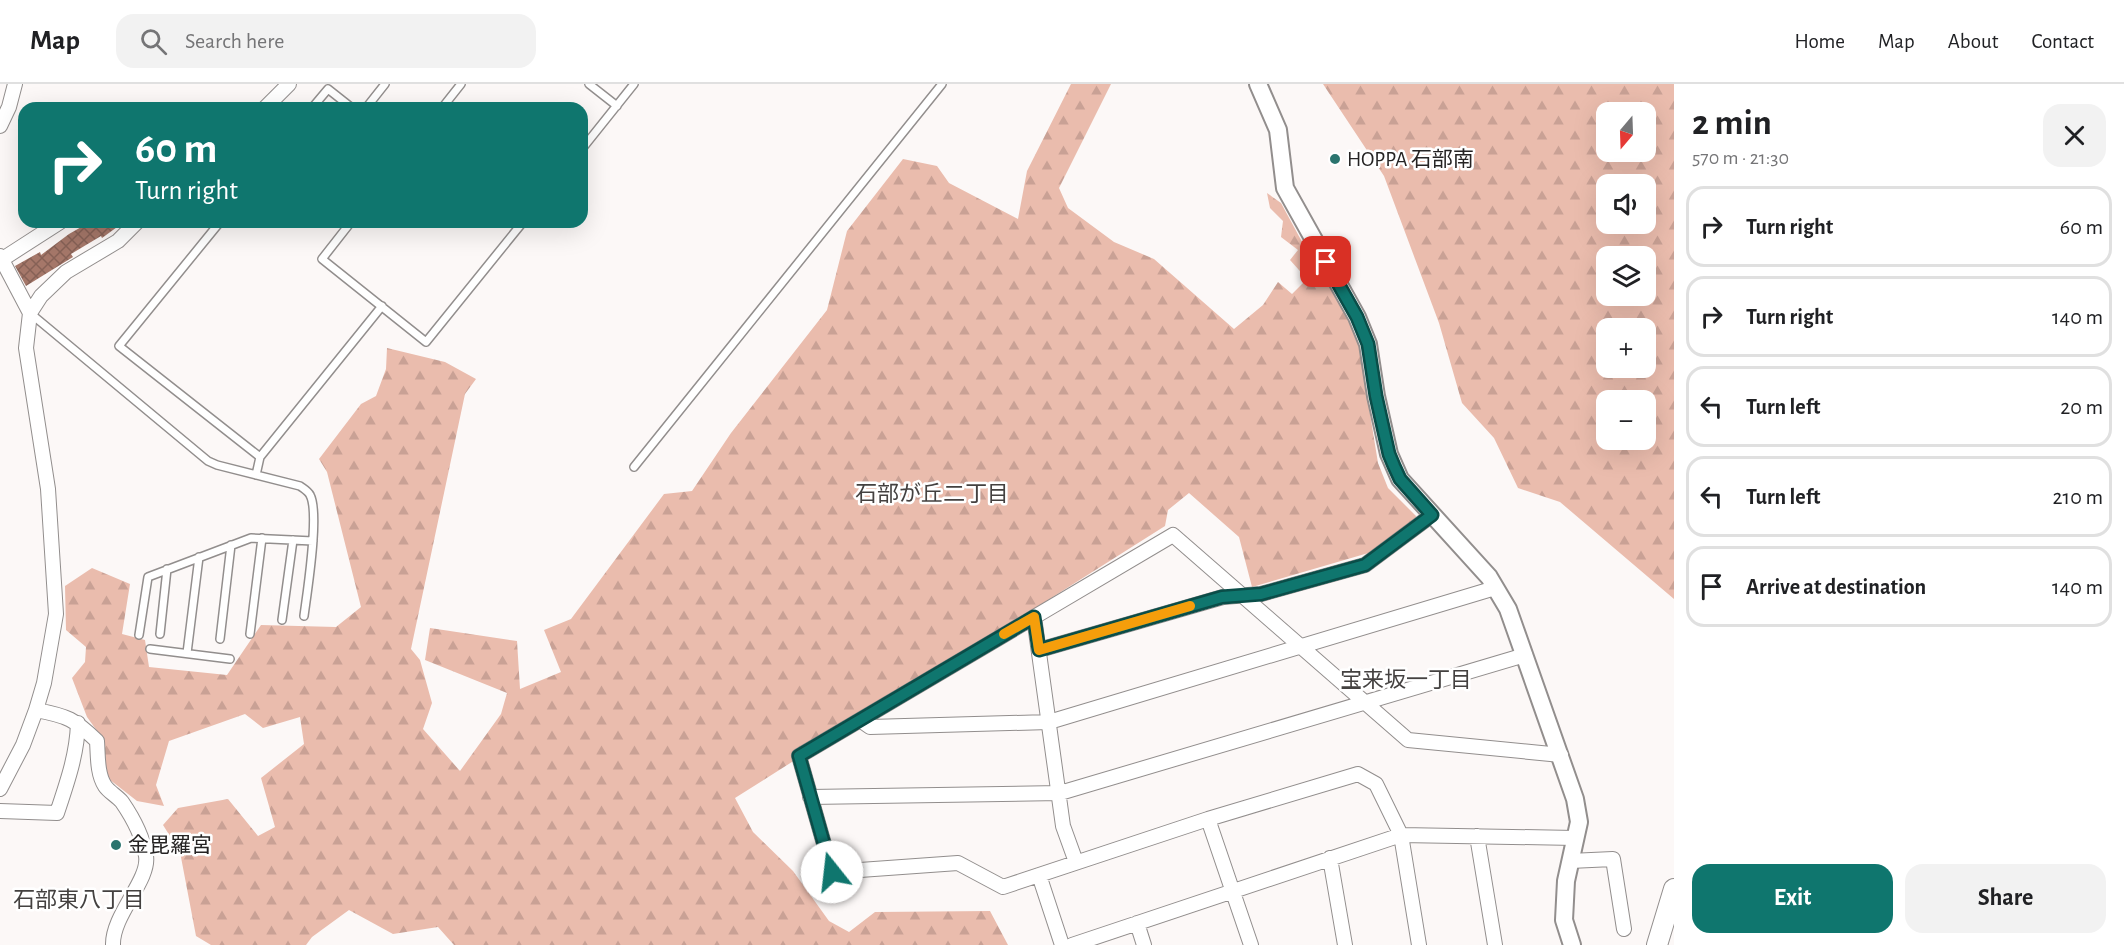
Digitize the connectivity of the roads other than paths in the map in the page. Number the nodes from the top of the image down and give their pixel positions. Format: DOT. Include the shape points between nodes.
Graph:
graph roads {
  1 [pos="15,84"];
  2 [pos="289,84"];
  3 [pos="385,84"];
  4 [pos="461,84"];
  5 [pos="589,84"];
  6 [pos="634,84"];
  7 [pos="942,84"];
  8 [pos="1258,84"];
  9 [pos="271,102"];
  10 [pos="317,102"];
  11 [pos="345,102"];
  12 [pos="371,102"];
  13 [pos="447,102"];
  14 [pos="616,106"];
  15 [pos="0,126"];
  16 [pos="588,141"];
  17 [pos="50,228"];
  18 [pos="131,228"];
  19 [pos="215,228"];
  20 [pos="346,228"];
  21 [pos="518,228"];
  22 [pos="1,258"];
  23 [pos="381,306"];
  24 [pos="30,313"];
  25 [pos="260,457"];
  26 [pos="634,467"];
  27 [pos="256,475"];
  28 [pos="1432,515"];
  29 [pos="262,538"];
  30 [pos="293,540"];
  31 [pos="313,541"];
  32 [pos="231,545"];
  33 [pos="199,557"];
  34 [pos="167,569"];
  35 [pos="1495,588"];
  36 [pos="1242,596"];
  37 [pos="304,616"];
  38 [pos="1034,617"];
  39 [pos="282,620"];
  40 [pos="160,634"];
  41 [pos="250,634"];
  42 [pos="139,635"];
  43 [pos="220,639"];
  44 [pos="1300,646"];
  45 [pos="150,649"];
  46 [pos="1039,650"];
  47 [pos="187,653"];
  48 [pos="1525,655"];
  49 [pos="230,659"];
  50 [pos="1364,703"];
  51 [pos="36,710"];
  52 [pos="860,720"];
  53 [pos="1049,722"];
  54 [pos="78,723"];
  55 [pos="1561,755"];
  56 [pos="0,789"];
  57 [pos="1060,793"];
  58 [pos="810,797"];
  59 [pos="0,811"];
  60 [pos="1208,819"];
  61 [pos="1401,835"];
  62 [pos="1477,836"];
  63 [pos="1575,838"];
  64 [pos="1330,858"];
  65 [pos="1570,861"];
  66 [pos="1076,862"];
  67 [pos="1038,875"];
  68 [pos="1232,891"];
  69 [pos="1673,894"];
  70 [pos="1137,923"];
  71 [pos="1624,929"];
  72 [pos="113,945"];
  73 [pos="1062,945"];
  74 [pos="1072,945"];
  75 [pos="1144,945"];
  76 [pos="1251,945"];
  77 [pos="1345,945"];
  78 [pos="1419,945"];
  79 [pos="1495,945"];
  80 [pos="1572,945"];
  81 [pos="1657,945"];
  1 -- 15 [label="street"];
  2 -- 9 [label="street"];
  3 -- 12 [label="lane"];
  4 -- 13 [label="lane"];
  5 -- 14 [label="lane"];
  6 -- 14 [label="lane"];
  7 -- 26 [label="lane"];
  8 -- 28 [label="street" via="1278,130 1285,188 1368,344 1389,454 1400,479"];
  10 -- 11 [label="lane" via="328,88"];
  14 -- 16 [label="lane"];
  17 -- 22 [label="street"];
  18 -- 24 [label="street" via="118,241 66,272"];
  19 -- 25 [label="lane" via="119,346"];
  20 -- 23 [label="lane" via="322,259"];
  21 -- 23 [label="lane" via="426,342"];
  22 -- 24 [label="street"];
  23 -- 25 [label="lane"];
  24 -- 27 [label="lane" via="208,461"];
  24 -- 51 [label="street" via="26,348 48,489 56,596 51,644"];
  25 -- 27 [label="lane"];
  27 -- 31 [label="lane" via="300,486 311,497"];
  28 -- 35 [label="street"];
  28 -- 36 [label="street" via="1365,565"];
  29 -- 30 [label="lane"];
  29 -- 32 [label="lane"];
  29 -- 41 [label="lane"];
  30 -- 31 [label="lane"];
  30 -- 39 [label="lane"];
  31 -- 37 [label="lane"];
  32 -- 33 [label="lane"];
  32 -- 43 [label="lane"];
  33 -- 34 [label="lane"];
  33 -- 47 [label="lane"];
  34 -- 40 [label="lane"];
  34 -- 42 [label="lane" via="148,577"];
  35 -- 44 [label="street"];
  35 -- 48 [label="street" via="1508,609"];
  36 -- 38 [label="street" via="1173,535"];
  36 -- 44 [label="street"];
  36 -- 46 [label="street" via="1222,597"];
  38 -- 46 [label="street"];
  38 -- 52 [label="street"];
  44 -- 50 [label="street"];
  44 -- 53 [label="street"];
  45 -- 47 [label="lane"];
  46 -- 53 [label="street"];
  47 -- 49 [label="lane"];
  48 -- 50 [label="street"];
  48 -- 55 [label="street"];
  50 -- 55 [label="street" via="1408,740"];
  50 -- 57 [label="street"];
  51 -- 54 [label="street" via="64,715"];
  51 -- 56 [label="street"];
  52 -- 53 [label="street" via="870,727"];
  52 -- 58 [label="street" via="799,756"];
  53 -- 57 [label="street"];
  54 -- 59 [label="street" via="70,777 57,813"];
  54 -- 72 [label="street" via="97,741 105,786 121,801 138,829 147,859 141,880 124,908"];
  55 -- 63 [label="street" via="1579,822"];
  57 -- 58 [label="street"];
  57 -- 66 [label="street" via="1063,826"];
  58 -- 67 [label="street" via="832,872 958,862 1003,887"];
  60 -- 61 [label="street" via="1358,774 1376,784"];
  60 -- 66 [label="street"];
  60 -- 68 [label="street"];
  61 -- 62 [label="street"];
  61 -- 64 [label="street"];
  61 -- 78 [label="street"];
  62 -- 63 [label="street"];
  62 -- 79 [label="street"];
  63 -- 65 [label="street"];
  64 -- 68 [label="street"];
  64 -- 77 [label="street"];
  65 -- 71 [label="street" via="1613,859"];
  65 -- 80 [label="street" via="1564,920"];
  66 -- 67 [label="street"];
  67 -- 73 [label="street"];
  68 -- 70 [label="street"];
  68 -- 76 [label="street"];
  69 -- 81 [label="main road"];
  70 -- 74 [label="street"];
  70 -- 75 [label="street"];
}
